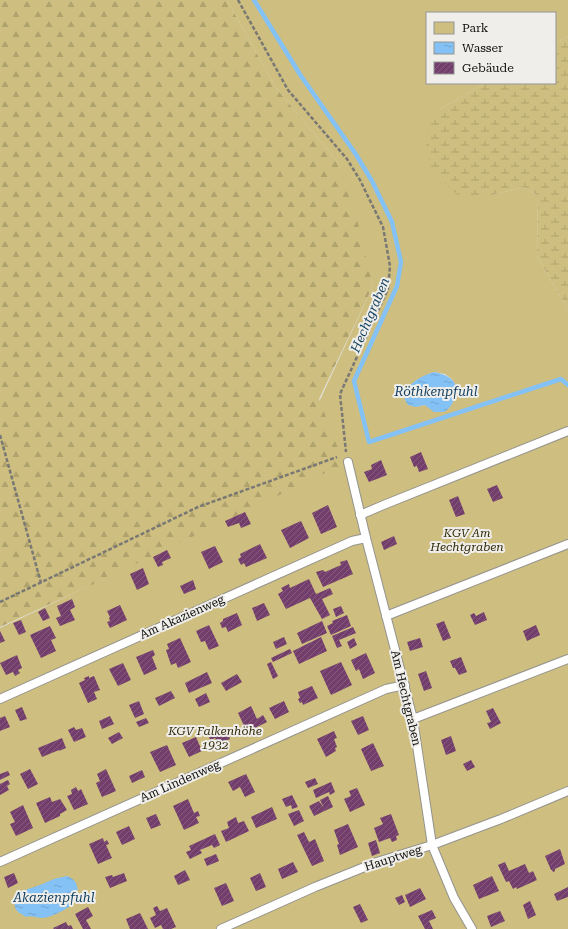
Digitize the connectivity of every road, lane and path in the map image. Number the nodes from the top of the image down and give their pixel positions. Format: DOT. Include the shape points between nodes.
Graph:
graph roads {
  1 [pos="238,0"];
  2 [pos="568,431"];
  3 [pos="0,435"];
  4 [pos="347,458"];
  5 [pos="360,515"];
  6 [pos="366,538"];
  7 [pos="568,544"];
  8 [pos="41,583"];
  9 [pos="0,602"];
  10 [pos="386,616"];
  11 [pos="568,658"];
  12 [pos="405,685"];
  13 [pos="0,699"];
  14 [pos="413,719"];
  15 [pos="568,791"];
  16 [pos="432,846"];
  17 [pos="0,862"];
  18 [pos="221,929"];
  19 [pos="472,929"];
  1 -- 4 [label="path" via="288,90 347,159 383,227 390,266 388,289 340,394"];
  2 -- 5 [label="lane"];
  3 -- 8 [label="path"];
  4 -- 5 [label="lane, Am Hechtgraben"];
  4 -- 8 [label="path" via="198,507"];
  5 -- 6 [label="lane, Am Hechtgraben"];
  6 -- 10 [label="lane, Am Hechtgraben"];
  6 -- 13 [label="lane, Am Akazienweg" via="352,541"];
  7 -- 10 [label="lane"];
  8 -- 9 [label="path"];
  10 -- 12 [label="lane, Am Hechtgraben"];
  11 -- 14 [label="lane"];
  12 -- 14 [label="lane, Am Hechtgraben"];
  12 -- 17 [label="lane, Am Lindenweg" via="386,689"];
  14 -- 16 [label="lane, Am Hechtgraben"];
  15 -- 16 [label="lane, Hauptweg"];
  16 -- 18 [label="lane, Hauptweg" via="377,862"];
  16 -- 19 [label="lane, Am Hechtgraben" via="454,898"];
}
